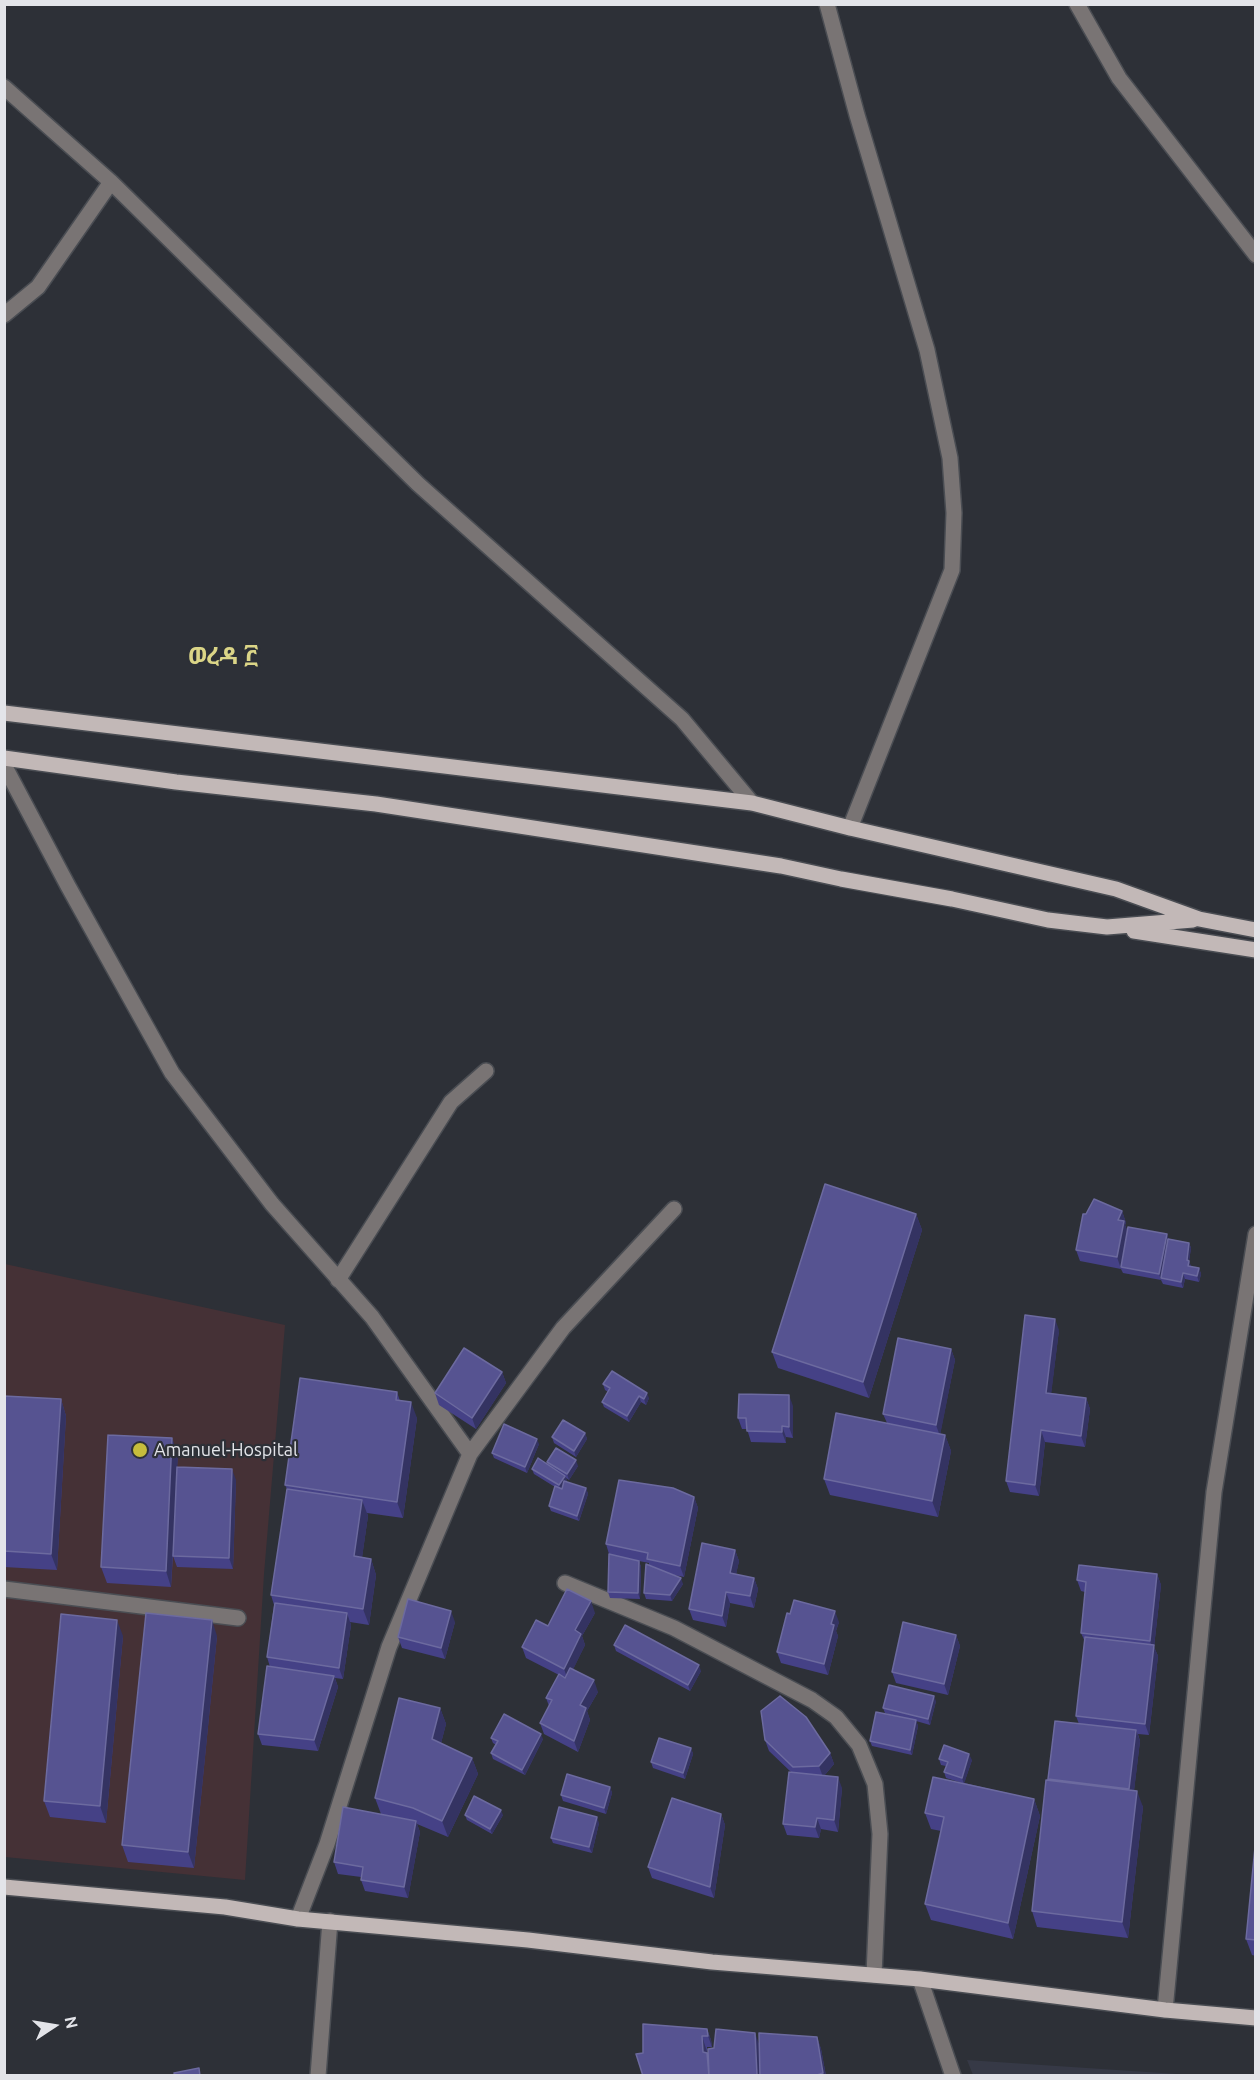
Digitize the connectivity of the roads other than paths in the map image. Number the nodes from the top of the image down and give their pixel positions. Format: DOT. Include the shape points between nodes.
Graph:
graph roads {
  1 [pos="827,4"];
  2 [pos="1077,4"];
  3 [pos="4,87"];
  4 [pos="111,182"];
  5 [pos="1256,255"];
  6 [pos="4,315"];
  7 [pos="4,713"];
  8 [pos="4,758"];
  9 [pos="4,765"];
  10 [pos="752,803"];
  11 [pos="850,828"];
  12 [pos="1199,920"];
  13 [pos="1107,927"];
  14 [pos="1256,930"];
  15 [pos="1256,950"];
  16 [pos="486,1071"];
  17 [pos="674,1209"];
  18 [pos="1256,1234"];
  19 [pos="338,1280"];
  20 [pos="470,1454"];
  21 [pos="565,1583"];
  22 [pos="4,1589"];
  23 [pos="238,1618"];
  24 [pos="4,1887"];
  25 [pos="298,1919"];
  26 [pos="330,1921"];
  27 [pos="874,1975"];
  28 [pos="920,1979"];
  29 [pos="1165,2010"];
  30 [pos="1256,2018"];
  31 [pos="318,2076"];
  32 [pos="953,2076"];
  1 -- 11 [label="street" via="927,350 950,458 954,513 952,570"];
  2 -- 5 [label="street" via="1119,78"];
  3 -- 4 [label="street"];
  4 -- 6 [label="street" via="38,287"];
  4 -- 10 [label="street" via="418,484 682,719"];
  7 -- 10 [label="main road"];
  8 -- 13 [label="main road" via="376,804 781,866 1048,920"];
  9 -- 19 [label="street" via="172,1073 272,1204"];
  10 -- 11 [label="main road"];
  11 -- 12 [label="main road" via="1116,889"];
  12 -- 13 [label="main road"];
  12 -- 14 [label="main road"];
  13 -- 15 [label="main road"];
  16 -- 19 [label="street" via="451,1102"];
  17 -- 20 [label="street" via="563,1328"];
  18 -- 29 [label="street" via="1214,1492"];
  19 -- 20 [label="street" via="372,1317"];
  20 -- 25 [label="street" via="389,1647 327,1844"];
  21 -- 27 [label="street" via="674,1628 812,1700 836,1718 859,1745 875,1784 880,1834"];
  22 -- 23 [label="street"];
  24 -- 25 [label="main road" via="225,1907"];
  25 -- 26 [label="main road"];
  26 -- 27 [label="main road" via="712,1962"];
  26 -- 31 [label="street"];
  27 -- 28 [label="main road"];
  28 -- 29 [label="main road"];
  28 -- 32 [label="street"];
  29 -- 30 [label="main road"];
}
